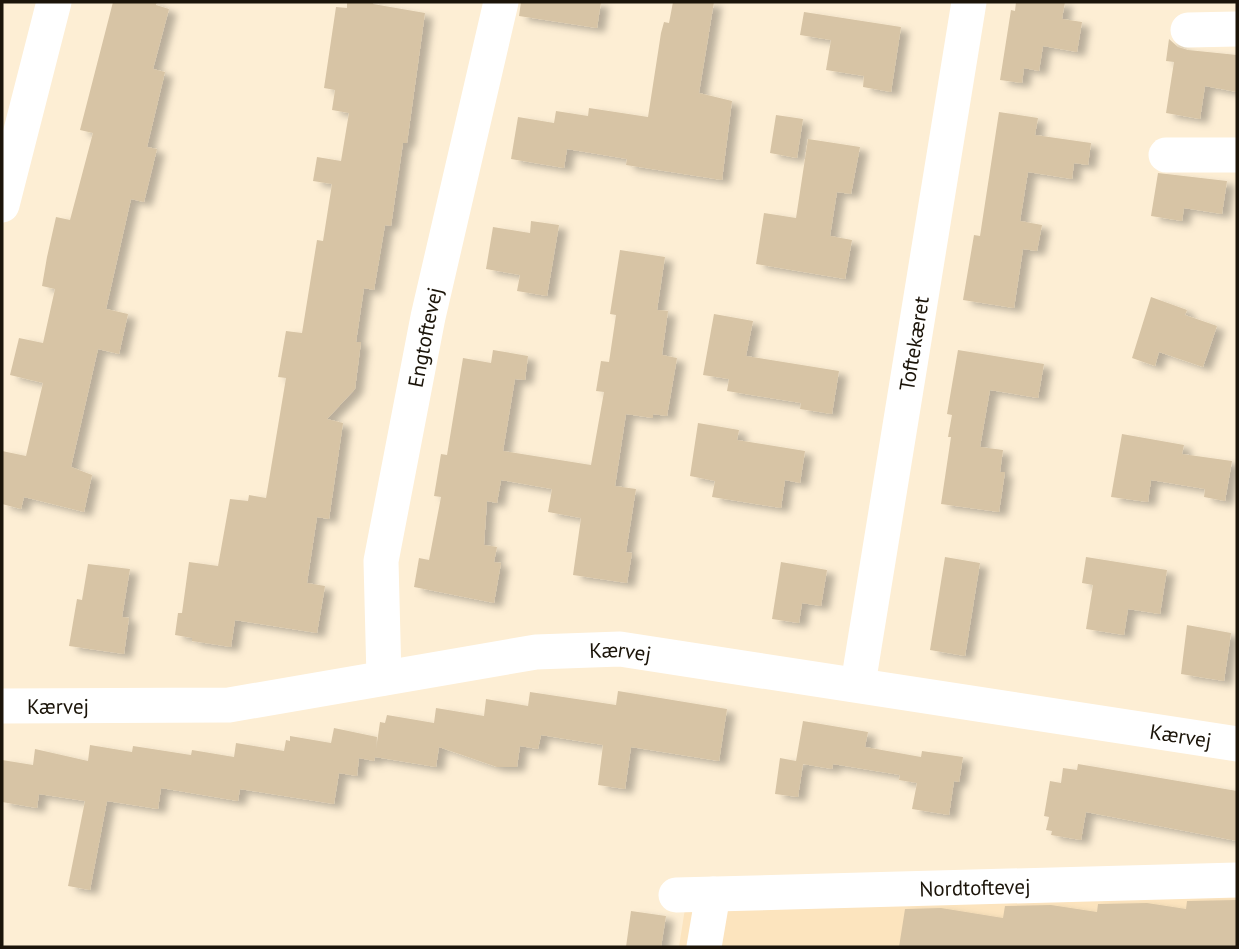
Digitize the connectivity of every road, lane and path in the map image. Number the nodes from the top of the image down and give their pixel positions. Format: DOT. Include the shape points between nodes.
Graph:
graph roads {
  1 [pos="54,2"];
  2 [pos="501,2"];
  3 [pos="969,2"];
  4 [pos="1237,29"];
  5 [pos="1188,30"];
  6 [pos="1166,155"];
  7 [pos="1237,155"];
  8 [pos="2,205"];
  9 [pos="384,678"];
  10 [pos="858,684"];
  11 [pos="2,706"];
  12 [pos="1237,744"];
  13 [pos="1237,880"];
  14 [pos="713,894"];
  15 [pos="676,895"];
  16 [pos="705,947"];
  1 -- 8 [label="street"];
  2 -- 9 [label="street, Engtoftevej" via="428,317 382,561"];
  3 -- 10 [label="street, Toftekæret"];
  4 -- 5 [label="street"];
  6 -- 7 [label="street"];
  9 -- 10 [label="street, Kærvej" via="536,652 620,649"];
  9 -- 11 [label="street, Kærvej" via="229,705"];
  10 -- 12 [label="street, Kærvej"];
  13 -- 14 [label="street, Nordtoftevej"];
  14 -- 15 [label="street, Nordtoftevej"];
  14 -- 16 [label="street"];
}
